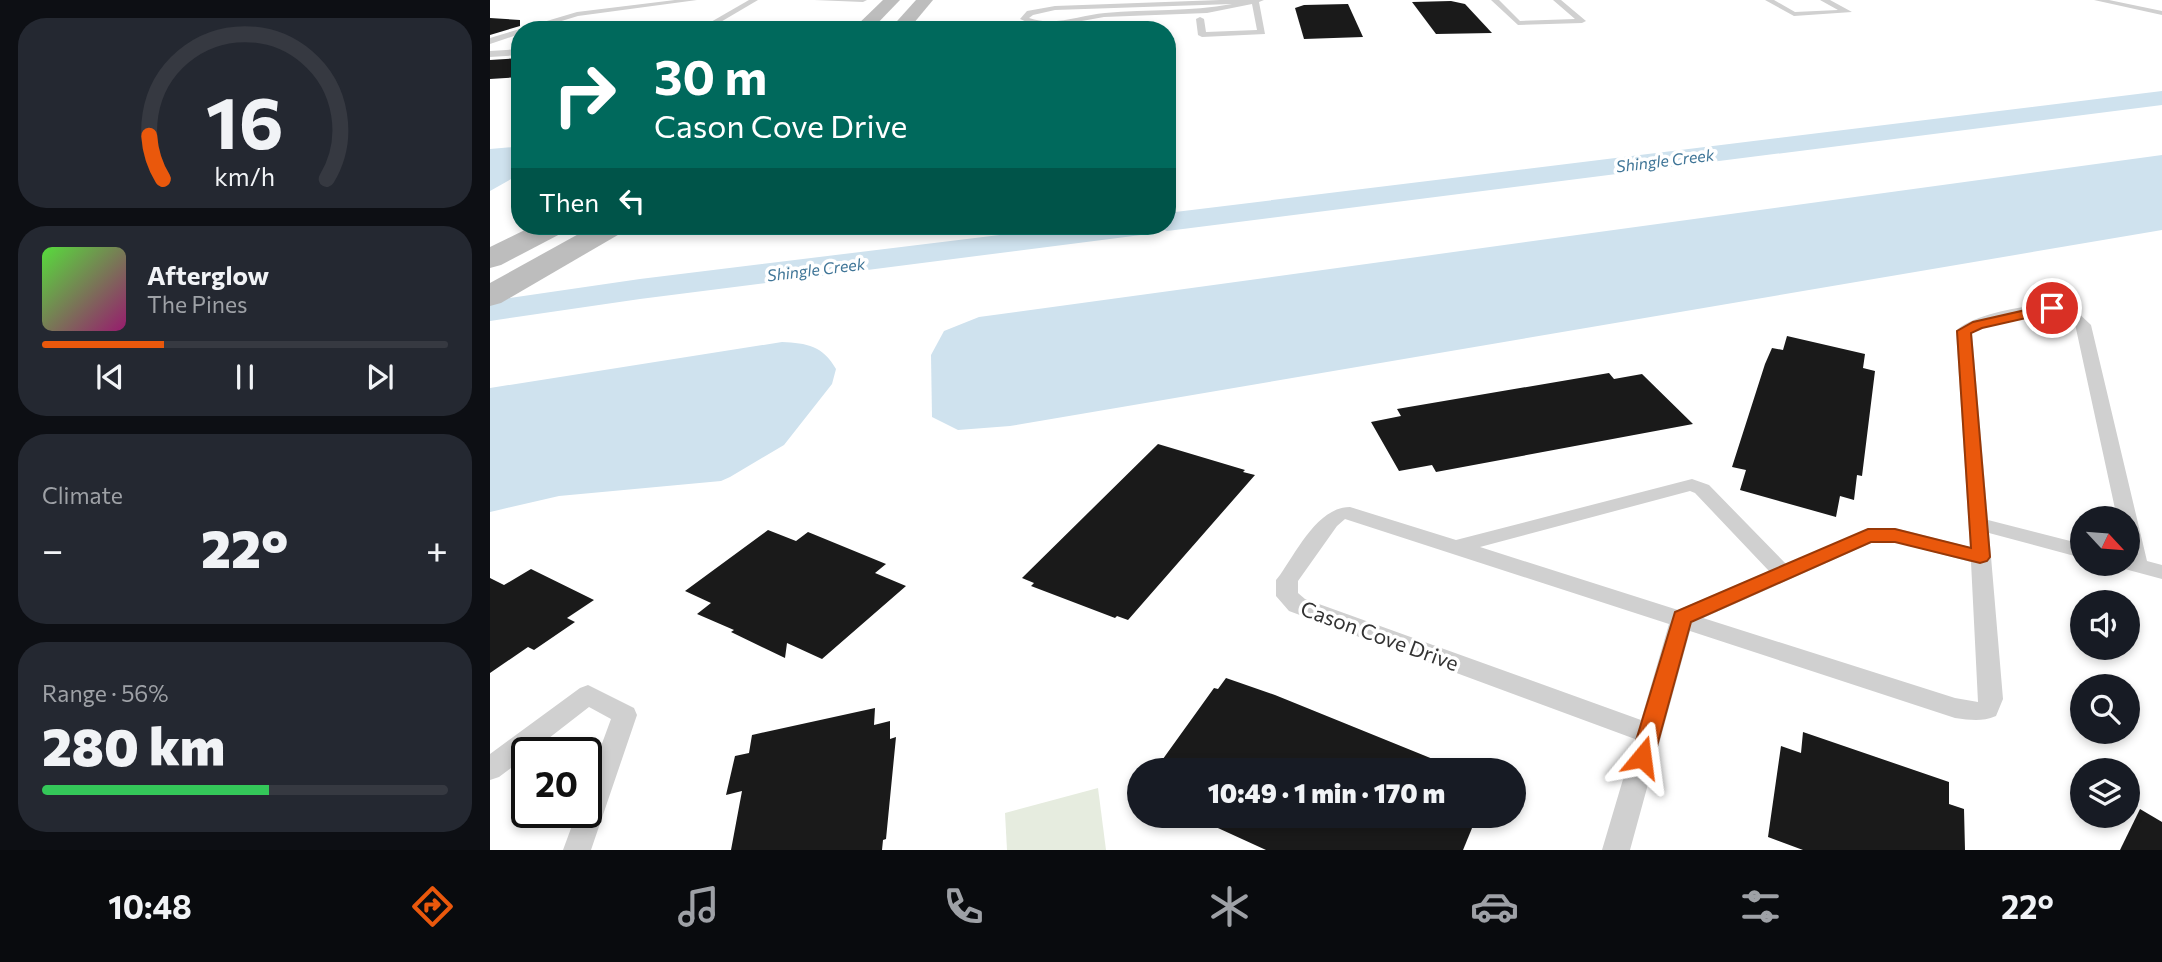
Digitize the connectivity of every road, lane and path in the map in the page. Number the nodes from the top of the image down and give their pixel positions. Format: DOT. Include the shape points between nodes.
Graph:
graph roads {
  1 [pos="693,0"];
  2 [pos="754,0"];
  3 [pos="818,0"];
  4 [pos="863,0"];
  5 [pos="892,0"];
  6 [pos="926,0"];
  7 [pos="1137,0"];
  8 [pos="1165,0"];
  9 [pos="1495,0"];
  10 [pos="1557,0"];
  11 [pos="1769,0"];
  12 [pos="1824,0"];
  13 [pos="2098,0"];
  14 [pos="1257,1"];
  15 [pos="1148,9"];
  16 [pos="2162,13"];
  17 [pos="1200,19"];
  18 [pos="548,21"];
  19 [pos="718,21"];
  20 [pos="871,21"];
  21 [pos="906,21"];
  22 [pos="1032,21"];
  23 [pos="1071,21"];
  24 [pos="511,34"];
  25 [pos="490,41"];
  26 [pos="511,53"];
  27 [pos="490,54"];
  28 [pos="537,235"];
  29 [pos="597,235"];
  30 [pos="490,259"];
  31 [pos="497,292"];
  32 [pos="2125,506"];
  33 [pos="1979,524"];
  34 [pos="1458,546"];
  35 [pos="2070,548"];
  36 [pos="1980,557"];
  37 [pos="2140,566"];
  38 [pos="2162,572"];
  39 [pos="1783,573"];
  40 [pos="1682,618"];
  41 [pos="1649,734"];
  42 [pos="490,769"];
  43 [pos="577,850"];
  44 [pos="1616,850"];
  1 -- 18 [label="lane"];
  2 -- 19 [label="lane"];
  3 -- 4 [label="lane"];
  5 -- 20 [label="main road"];
  6 -- 21 [label="main road"];
  7 -- 15 [label="lane"];
  8 -- 15 [label="lane"];
  9 -- 10 [label="lane" via="1518,23 1582,20"];
  11 -- 12 [label="lane" via="1794,14 1848,12"];
  13 -- 16 [label="lane"];
  14 -- 15 [label="lane" via="1204,11"];
  14 -- 17 [label="lane" via="1262,32 1202,35"];
  15 -- 22 [label="lane" via="1055,8 1024,17"];
  15 -- 23 [label="lane"];
  24 -- 25 [label="lane"];
  26 -- 27 [label="lane"];
  28 -- 30 [label="main road"];
  29 -- 31 [label="main road"];
  32 -- 33 [label="lane, Cason Cove Drive" via="2083,325 2073,314 2052,308 1964,331"];
  33 -- 35 [label="lane"];
  33 -- 36 [label="lane, Cason Cove Drive"];
  34 -- 39 [label="lane" via="1692,485 1702,489"];
  34 -- 40 [label="lane, Cason Cove Drive"];
  34 -- 41 [label="lane, Cason Cove Drive" via="1358,514 1341,513 1330,521 1287,580 1287,596 1297,605"];
  36 -- 39 [label="lane" via="1908,538 1876,535"];
  36 -- 40 [label="lane, Cason Cove Drive" via="1991,699 1980,712 1955,708"];
  37 -- 38 [label="lane, Cason Cove Drive"];
  39 -- 40 [label="lane"];
  40 -- 41 [label="lane"];
  41 -- 44 [label="lane"];
  42 -- 43 [label="lane" via="588,695 625,715"];
}
